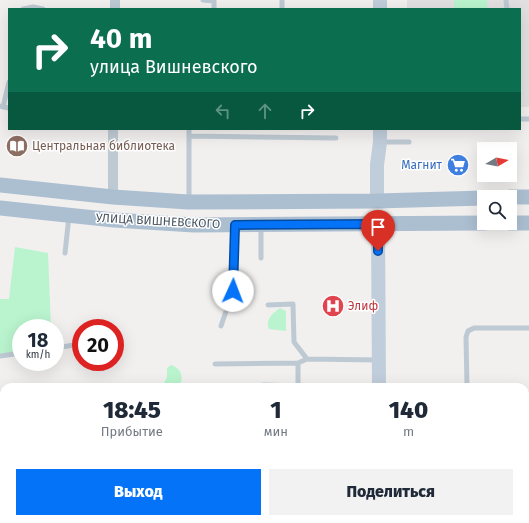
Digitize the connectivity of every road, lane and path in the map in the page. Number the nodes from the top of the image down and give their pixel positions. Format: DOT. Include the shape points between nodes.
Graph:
graph roads {
  1 [pos="203,0"];
  2 [pos="28,8"];
  3 [pos="38,8"];
  4 [pos="214,8"];
  5 [pos="8,85"];
  6 [pos="1,106"];
  7 [pos="114,130"];
  8 [pos="190,130"];
  9 [pos="380,135"];
  10 [pos="190,136"];
  11 [pos="336,138"];
  12 [pos="409,142"];
  13 [pos="0,185"];
  14 [pos="113,197"];
  15 [pos="517,197"];
  16 [pos="529,197"];
  17 [pos="477,198"];
  18 [pos="377,201"];
  19 [pos="188,202"];
  20 [pos="0,208"];
  21 [pos="69,215"];
  22 [pos="477,223"];
  23 [pos="517,223"];
  24 [pos="529,223"];
  25 [pos="378,224"];
  26 [pos="235,225"];
  27 [pos="261,225"];
  28 [pos="65,253"];
  29 [pos="261,258"];
  30 [pos="268,305"];
  31 [pos="221,326"];
  32 [pos="529,328"];
  33 [pos="12,354"];
  34 [pos="0,356"];
  35 [pos="307,359"];
  36 [pos="379,360"];
  37 [pos="298,363"];
  38 [pos="215,364"];
  39 [pos="298,383"];
  40 [pos="379,383"];
  41 [pos="467,383"];
  1 -- 4 [label="lane" via="214,1"];
  2 -- 3 [label="lane"];
  5 -- 6 [label="lane"];
  7 -- 14 [label="street"];
  8 -- 10 [label="lane"];
  9 -- 12 [label="lane"];
  9 -- 18 [label="main road"];
  10 -- 11 [label="lane"];
  10 -- 19 [label="lane"];
  13 -- 14 [label="main road, УЛИЦА ВИШНЕВСКОГО"];
  14 -- 19 [label="main road, УЛИЦА ВИШНЕВСКОГО"];
  15 -- 16 [label="main road"];
  17 -- 18 [label="main road, УЛИЦА ВИШНЕВСКОГО"];
  18 -- 19 [label="main road, УЛИЦА ВИШНЕВСКОГО"];
  18 -- 25 [label="main road"];
  20 -- 21 [label="main road, УЛИЦА ВИШНЕВСКОГО"];
  21 -- 26 [label="main road, УЛИЦА ВИШНЕВСКОГО" via="194,225"];
  21 -- 28 [label="lane"];
  22 -- 25 [label="main road, УЛИЦА ВИШНЕВСКОГО"];
  23 -- 24 [label="main road"];
  25 -- 27 [label="main road, УЛИЦА ВИШНЕВСКОГО"];
  25 -- 36 [label="main road"];
  26 -- 27 [label="main road, УЛИЦА ВИШНЕВСКОГО"];
  26 -- 31 [label="lane" via="233,291"];
  27 -- 29 [label="lane"];
  30 -- 35 [label="lane" via="293,304 294,342"];
  32 -- 41 [label="lane" via="474,328 468,331"];
  33 -- 34 [label="lane"];
  35 -- 36 [label="lane"];
  35 -- 37 [label="lane"];
  36 -- 40 [label="main road"];
  37 -- 38 [label="lane"];
  37 -- 39 [label="lane"];
}
